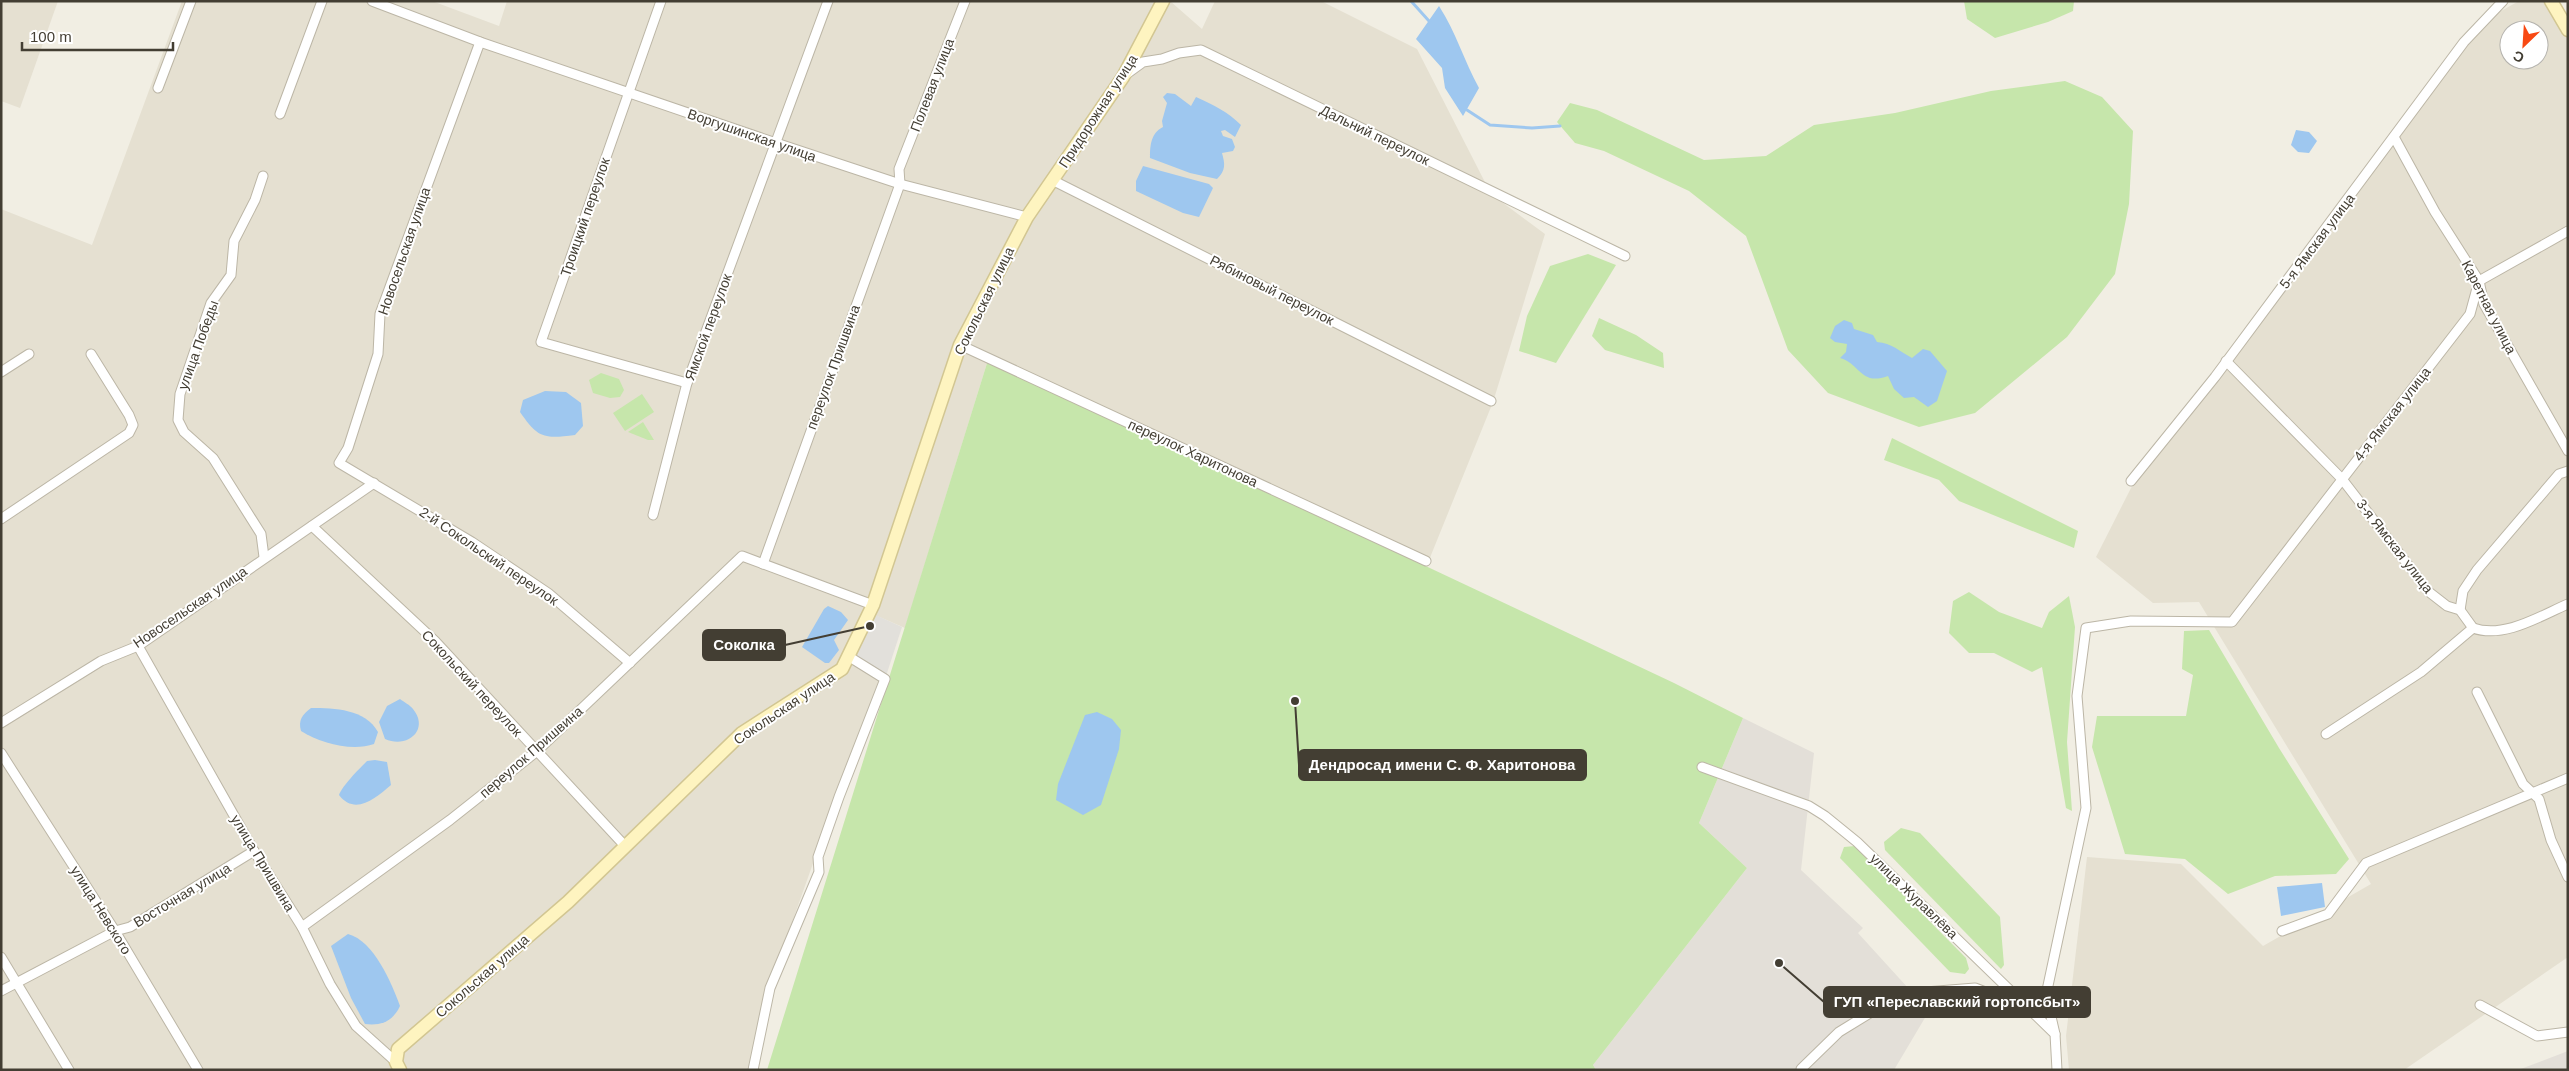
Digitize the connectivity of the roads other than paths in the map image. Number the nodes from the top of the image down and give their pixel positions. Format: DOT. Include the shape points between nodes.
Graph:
graph roads {
  1 [pos="191,1"];
  2 [pos="322,1"];
  3 [pos="372,1"];
  4 [pos="661,1"];
  5 [pos="828,1"];
  6 [pos="965,1"];
  7 [pos="1163,1"];
  8 [pos="2503,1"];
  9 [pos="2551,1"];
  10 [pos="2568,30"];
  11 [pos="480,42"];
  12 [pos="1123,77"];
  13 [pos="158,88"];
  14 [pos="629,93"];
  15 [pos="280,114"];
  16 [pos="2394,138"];
  17 [pos="776,143"];
  18 [pos="899,169"];
  19 [pos="263,176"];
  20 [pos="1052,180"];
  21 [pos="900,184"];
  22 [pos="1027,217"];
  23 [pos="2568,230"];
  24 [pos="1625,256"];
  25 [pos="2479,281"];
  26 [pos="960,345"];
  27 [pos="29,354"];
  28 [pos="91,354"];
  29 [pos="2226,361"];
  30 [pos="1,372"];
  31 [pos="687,383"];
  32 [pos="1491,400"];
  33 [pos="2568,451"];
  34 [pos="339,463"];
  35 [pos="2568,471"];
  36 [pos="2342,479"];
  37 [pos="2131,481"];
  38 [pos="374,483"];
  39 [pos="653,514"];
  40 [pos="1,519"];
  41 [pos="312,526"];
  42 [pos="264,557"];
  43 [pos="1426,561"];
  44 [pos="763,564"];
  45 [pos="2568,604"];
  46 [pos="873,605"];
  47 [pos="2460,610"];
  48 [pos="2473,628"];
  49 [pos="138,646"];
  50 [pos="848,656"];
  51 [pos="630,662"];
  52 [pos="2477,692"];
  53 [pos="1,723"];
  54 [pos="2326,734"];
  55 [pos="536,752"];
  56 [pos="1,753"];
  57 [pos="1702,767"];
  58 [pos="2568,778"];
  59 [pos="2532,791"];
  60 [pos="625,846"];
  61 [pos="254,851"];
  62 [pos="2568,877"];
  63 [pos="302,927"];
  64 [pos="115,931"];
  65 [pos="2282,931"];
  66 [pos="1,957"];
  67 [pos="16,983"];
  68 [pos="1,992"];
  69 [pos="2480,1005"];
  70 [pos="2034,1011"];
  71 [pos="2568,1032"];
  72 [pos="2056,1034"];
  73 [pos="398,1066"];
  74 [pos="1801,1069"];
  75 [pos="69,1070"];
  76 [pos="198,1070"];
  77 [pos="753,1070"];
  78 [pos="2057,1070"];
  1 -- 13 [label="street"];
  2 -- 15 [label="street"];
  3 -- 11 [label="street, Воргушинская улица"];
  4 -- 14 [label="street, Троицкий переулок"];
  5 -- 17 [label="street, Ямской переулок"];
  6 -- 18 [label="street, Полевая улица"];
  7 -- 12 [label="street, Придорожная улица"];
  8 -- 16 [label="street, 5-я Ямская улица" via="2464,42"];
  9 -- 10 [label="street"];
  11 -- 14 [label="street, Воргушинская улица"];
  11 -- 34 [label="street, Новосельская улица" via="380,314 378,354 348,448"];
  12 -- 20 [label="street, Придорожная улица"];
  12 -- 24 [label="street, Дальний переулок" via="1143,62 1201,50"];
  14 -- 17 [label="street, Воргушинская улица"];
  14 -- 31 [label="street, Троицкий переулок" via="541,342"];
  16 -- 25 [label="street, Каретная улица" via="2435,212"];
  16 -- 29 [label="street, 5-я Ямская улица"];
  17 -- 21 [label="street, Воргушинская улица"];
  17 -- 31 [label="street, Ямской переулок"];
  18 -- 21 [label="street, переулок Пришвина"];
  19 -- 42 [label="street, улица Победы" via="234,241 231,274 211,304 180,394 178,420 184,432 214,458 261,534"];
  20 -- 22 [label="street, Придорожная улица"];
  20 -- 32 [label="street, Рябиновый переулок"];
  21 -- 22 [label="street, Воргушинская улица"];
  21 -- 44 [label="street, переулок Пришвина"];
  22 -- 26 [label="street, Сокольская улица"];
  23 -- 25 [label="street"];
  25 -- 33 [label="street, Каретная улица" via="2484,304"];
  25 -- 36 [label="street, 4-я Ямская улица" via="2470,314"];
  26 -- 43 [label="street, переулок Харитонова"];
  26 -- 46 [label="street, Сокольская улица"];
  27 -- 30 [label="street"];
  28 -- 40 [label="street" via="129,415 133,425 129,433"];
  29 -- 36 [label="street, 3-я Ямская улица"];
  29 -- 37 [label="street, 5-я Ямская улица"];
  31 -- 39 [label="street, Ямской переулок"];
  34 -- 38 [label="street, 2-й Сокольский переулок"];
  35 -- 47 [label="street" via="2559,474 2477,570 2463,591"];
  36 -- 47 [label="street, 3-я Ямская улица" via="2429,592 2447,606"];
  36 -- 72 [label="street, 4-я Ямская улица" via="2232,622 2140,621 2086,628 2077,696 2086,808 2046,995"];
  38 -- 41 [label="street, Новосельская улица"];
  38 -- 51 [label="street, 2-й Сокольский переулок" via="548,592"];
  41 -- 42 [label="street, Новосельская улица"];
  41 -- 55 [label="street, Сокольский переулок" via="435,641"];
  42 -- 49 [label="street, Новосельская улица"];
  44 -- 46 [label="street"];
  44 -- 51 [label="street, переулок Пришвина" via="742,556"];
  45 -- 48 [label="street" via="2514,627 2484,632"];
  46 -- 50 [label="street, Сокольская улица"];
  47 -- 48 [label="street, 3-я Ямская улица"];
  48 -- 54 [label="street" via="2421,672"];
  49 -- 53 [label="street, Новосельская улица" via="101,661"];
  49 -- 61 [label="street, улица Пришвина"];
  50 -- 60 [label="street, Сокольская улица" via="842,669 742,733"];
  50 -- 77 [label="street" via="885,679 818,857 819,872 770,988"];
  51 -- 55 [label="street, переулок Пришвина"];
  52 -- 59 [label="street" via="2523,784"];
  55 -- 60 [label="street, Сокольский переулок"];
  55 -- 63 [label="street, переулок Пришвина" via="450,820"];
  56 -- 64 [label="street, улица Невского"];
  57 -- 70 [label="street, улица Журавлёва" via="1809,806 1825,816 1857,842"];
  58 -- 59 [label="street"];
  59 -- 62 [label="street" via="2539,799"];
  59 -- 65 [label="street" via="2366,863 2328,914"];
  60 -- 73 [label="street, Сокольская улица" via="568,902 398,1050"];
  61 -- 63 [label="street, улица Пришвина"];
  61 -- 64 [label="street, Восточная улица" via="130,927"];
  63 -- 73 [label="street, улица Пришвина" via="330,984 356,1026"];
  64 -- 67 [label="street, Восточная улица"];
  64 -- 76 [label="street, улица Невского"];
  66 -- 67 [label="street"];
  67 -- 68 [label="street, Восточная улица"];
  67 -- 75 [label="street"];
  69 -- 71 [label="street" via="2537,1036"];
  70 -- 72 [label="street, улица Журавлёва"];
  70 -- 74 [label="street" via="1975,988 1913,993 1839,1032"];
  72 -- 78 [label="street"];
}
